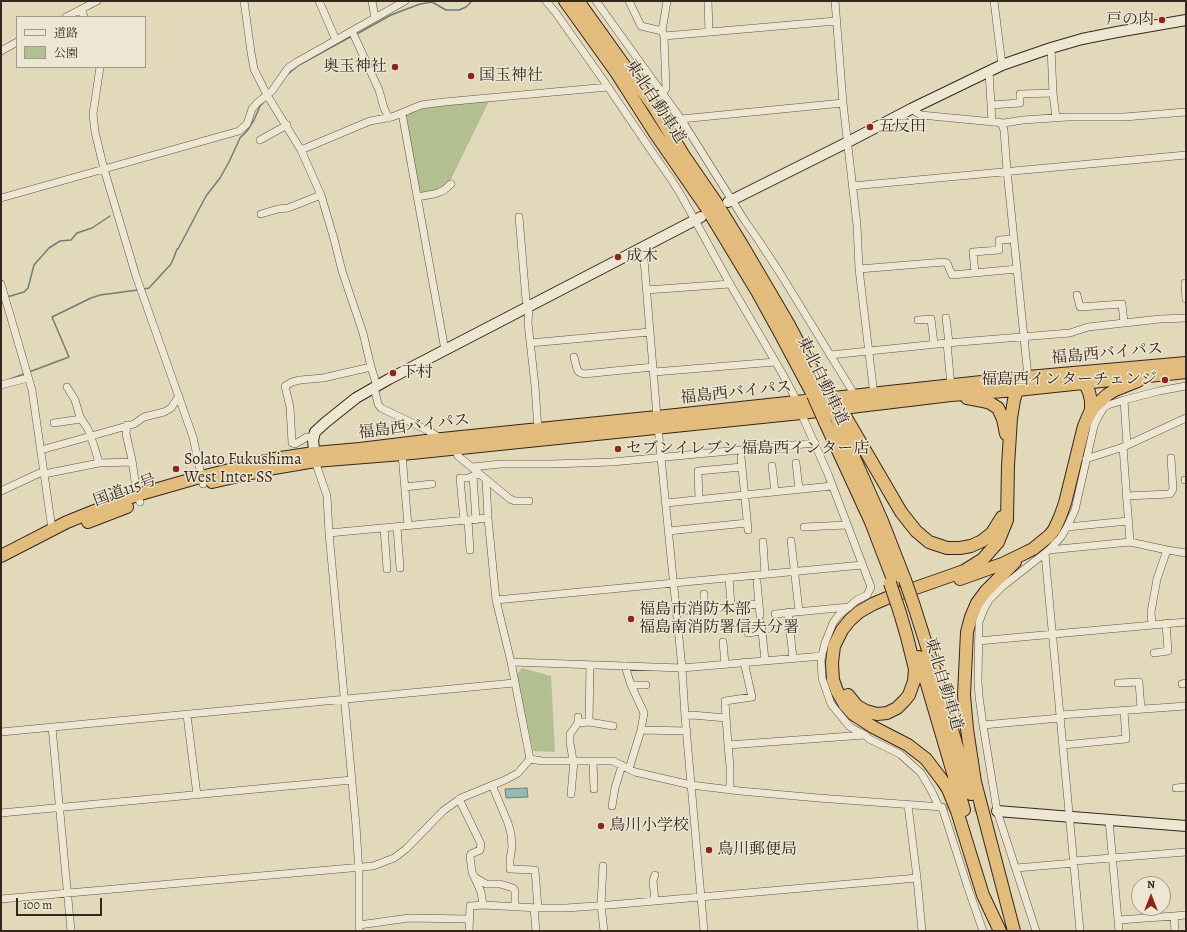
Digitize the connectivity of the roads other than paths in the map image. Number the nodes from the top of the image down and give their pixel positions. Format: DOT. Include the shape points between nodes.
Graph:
graph roads {
  1 [pos="98,1"];
  2 [pos="244,1"];
  3 [pos="319,1"];
  4 [pos="372,1"];
  5 [pos="404,1"];
  6 [pos="546,1"];
  7 [pos="565,1"];
  8 [pos="578,1"];
  9 [pos="596,1"];
  10 [pos="629,1"];
  11 [pos="667,1"];
  12 [pos="706,1"];
  13 [pos="834,1"];
  14 [pos="994,1"];
  15 [pos="80,9"];
  16 [pos="68,16"];
  17 [pos="84,16"];
  18 [pos="375,18"];
  19 [pos="1186,20"];
  20 [pos="836,21"];
  21 [pos="352,31"];
  22 [pos="709,32"];
  23 [pos="663,33"];
  24 [pos="336,40"];
  25 [pos="16,43"];
  26 [pos="1052,48"];
  27 [pos="1,51"];
  28 [pos="1002,65"];
  29 [pos="100,68"];
  30 [pos="989,71"];
  31 [pos="608,86"];
  32 [pos="662,93"];
  33 [pos="1053,93"];
  34 [pos="267,95"];
  35 [pos="843,103"];
  36 [pos="991,105"];
  37 [pos="911,109"];
  38 [pos="1186,112"];
  39 [pos="402,113"];
  40 [pos="389,118"];
  41 [pos="1056,118"];
  42 [pos="681,119"];
  43 [pos="995,122"];
  44 [pos="287,125"];
  45 [pos="260,140"];
  46 [pos="848,142"];
  47 [pos="301,150"];
  48 [pos="1186,155"];
  49 [pos="104,169"];
  50 [pos="1007,171"];
  51 [pos="450,184"];
  52 [pos="852,186"];
  53 [pos="321,195"];
  54 [pos="417,197"];
  55 [pos="1,198"];
  56 [pos="730,201"];
  57 [pos="261,214"];
  58 [pos="519,218"];
  59 [pos="698,219"];
  60 [pos="1014,239"];
  61 [pos="643,248"];
  62 [pos="859,269"];
  63 [pos="1018,269"];
  64 [pos="975,273"];
  65 [pos="1185,282"];
  66 [pos="1,284"];
  67 [pos="730,284"];
  68 [pos="646,290"];
  69 [pos="1077,295"];
  70 [pos="1186,299"];
  71 [pos="529,307"];
  72 [pos="946,318"];
  73 [pos="1186,318"];
  74 [pos="918,320"];
  75 [pos="1124,323"];
  76 [pos="650,332"];
  77 [pos="1024,338"];
  78 [pos="530,343"];
  79 [pos="948,343"];
  80 [pos="934,344"];
  81 [pos="445,350"];
  82 [pos="869,352"];
  83 [pos="830,355"];
  84 [pos="574,357"];
  85 [pos="775,362"];
  86 [pos="1186,363"];
  87 [pos="371,367"];
  88 [pos="653,370"];
  89 [pos="1186,372"];
  90 [pos="1072,373"];
  91 [pos="1164,374"];
  92 [pos="1028,377"];
  93 [pos="28,378"];
  94 [pos="1084,382"];
  95 [pos="1,386"];
  96 [pos="1186,386"];
  97 [pos="67,387"];
  98 [pos="375,387"];
  99 [pos="1017,390"];
  100 [pos="951,391"];
  101 [pos="822,393"];
  102 [pos="874,395"];
  103 [pos="179,396"];
  104 [pos="856,397"];
  105 [pos="1124,400"];
  106 [pos="800,408"];
  107 [pos="1091,410"];
  108 [pos="1186,418"];
  109 [pos="81,419"];
  110 [pos="836,419"];
  111 [pos="658,422"];
  112 [pos="54,423"];
  113 [pos="128,425"];
  114 [pos="538,430"];
  115 [pos="91,436"];
  116 [pos="313,437"];
  117 [pos="442,439"];
  118 [pos="815,443"];
  119 [pos="1009,446"];
  120 [pos="1125,446"];
  121 [pos="454,448"];
  122 [pos="41,450"];
  123 [pos="402,454"];
  124 [pos="315,457"];
  125 [pos="661,457"];
  126 [pos="741,457"];
  127 [pos="1171,458"];
  128 [pos="1086,459"];
  129 [pos="132,462"];
  130 [pos="99,463"];
  131 [pos="796,463"];
  132 [pos="772,466"];
  133 [pos="472,467"];
  134 [pos="742,467"];
  135 [pos="44,473"];
  136 [pos="476,475"];
  137 [pos="202,480"];
  138 [pos="486,480"];
  139 [pos="432,484"];
  140 [pos="832,486"];
  141 [pos="405,487"];
  142 [pos="799,489"];
  143 [pos="1,491"];
  144 [pos="775,492"];
  145 [pos="745,495"];
  146 [pos="1126,496"];
  147 [pos="138,499"];
  148 [pos="699,499"];
  149 [pos="529,501"];
  150 [pos="666,503"];
  151 [pos="1008,509"];
  152 [pos="488,518"];
  153 [pos="476,520"];
  154 [pos="466,521"];
  155 [pos="1128,521"];
  156 [pos="847,525"];
  157 [pos="408,526"];
  158 [pos="396,527"];
  159 [pos="804,527"];
  160 [pos="1067,527"];
  161 [pos="384,528"];
  162 [pos="52,529"];
  163 [pos="668,531"];
  164 [pos="329,533"];
  165 [pos="791,541"];
  166 [pos="763,542"];
  167 [pos="1130,542"];
  168 [pos="470,550"];
  169 [pos="1167,550"];
  170 [pos="1047,552"];
  171 [pos="1186,553"];
  172 [pos="1023,554"];
  173 [pos="1,556"];
  174 [pos="1,564"];
  175 [pos="862,565"];
  176 [pos="400,568"];
  177 [pos="387,569"];
  178 [pos="794,572"];
  179 [pos="765,574"];
  180 [pos="729,578"];
  181 [pos="757,582"];
  182 [pos="896,582"];
  183 [pos="673,583"];
  184 [pos="704,594"];
  185 [pos="496,600"];
  186 [pos="759,604"];
  187 [pos="731,606"];
  188 [pos="849,607"];
  189 [pos="704,609"];
  190 [pos="906,610"];
  191 [pos="676,611"];
  192 [pos="799,611"];
  193 [pos="788,612"];
  194 [pos="775,614"];
  195 [pos="760,615"];
  196 [pos="761,622"];
  197 [pos="1186,622"];
  198 [pos="1166,623"];
  199 [pos="1152,625"];
  200 [pos="762,631"];
  201 [pos="748,633"];
  202 [pos="1053,634"];
  203 [pos="978,641"];
  204 [pos="723,642"];
  205 [pos="1154,653"];
  206 [pos="822,656"];
  207 [pos="792,658"];
  208 [pos="765,660"];
  209 [pos="511,662"];
  210 [pos="744,662"];
  211 [pos="590,664"];
  212 [pos="725,664"];
  213 [pos="625,666"];
  214 [pos="682,668"];
  215 [pos="514,683"];
  216 [pos="1118,683"];
  217 [pos="631,685"];
  218 [pos="646,685"];
  219 [pos="345,699"];
  220 [pos="1186,706"];
  221 [pos="1141,709"];
  222 [pos="1124,711"];
  223 [pos="187,715"];
  224 [pos="685,716"];
  225 [pos="1060,717"];
  226 [pos="726,718"];
  227 [pos="589,722"];
  228 [pos="983,725"];
  229 [pos="613,726"];
  230 [pos="52,727"];
  231 [pos="641,730"];
  232 [pos="1,732"];
  233 [pos="686,732"];
  234 [pos="865,735"];
  235 [pos="1063,744"];
  236 [pos="728,746"];
  237 [pos="530,760"];
  238 [pos="573,761"];
  239 [pos="593,761"];
  240 [pos="622,765"];
  241 [pos="629,769"];
  242 [pos="352,780"];
  243 [pos="492,785"];
  244 [pos="691,785"];
  245 [pos="1186,787"];
  246 [pos="1176,788"];
  247 [pos="594,789"];
  248 [pos="730,790"];
  249 [pos="571,794"];
  250 [pos="196,795"];
  251 [pos="459,799"];
  252 [pos="908,805"];
  253 [pos="612,806"];
  254 [pos="939,807"];
  255 [pos="59,808"];
  256 [pos="993,810"];
  257 [pos="1,814"];
  258 [pos="1070,816"];
  259 [pos="1109,820"];
  260 [pos="1186,826"];
  261 [pos="1186,852"];
  262 [pos="1113,858"];
  263 [pos="1074,862"];
  264 [pos="359,866"];
  265 [pos="603,866"];
  266 [pos="1016,868"];
  267 [pos="655,875"];
  268 [pos="475,877"];
  269 [pos="917,878"];
  270 [pos="67,893"];
  271 [pos="701,897"];
  272 [pos="1,899"];
  273 [pos="655,901"];
  274 [pos="483,905"];
  275 [pos="601,905"];
  276 [pos="515,907"];
  277 [pos="536,908"];
  278 [pos="1186,915"];
  279 [pos="1174,916"];
  280 [pos="469,919"];
  281 [pos="1119,920"];
  282 [pos="359,928"];
  283 [pos="71,931"];
  284 [pos="469,931"];
  285 [pos="536,931"];
  286 [pos="604,931"];
  287 [pos="704,931"];
  288 [pos="922,931"];
  289 [pos="983,931"];
  290 [pos="1001,931"];
  291 [pos="1013,931"];
  292 [pos="1036,931"];
  293 [pos="1080,931"];
  294 [pos="1120,931"];
  295 [pos="1175,931"];
  1 -- 15 [label="street"];
  2 -- 34 [label="street" via="252,62"];
  3 -- 24 [label="street"];
  4 -- 18 [label="street"];
  5 -- 18 [label="street"];
  6 -- 31 [label="street"];
  7 -- 101 [label="highway, 東北自動車道" via="706,207 782,337"];
  8 -- 101 [label="highway, 東北自動車道" via="654,107 727,220 819,370"];
  9 -- 32 [label="street"];
  10 -- 23 [label="street" via="641,26"];
  11 -- 23 [label="street"];
  12 -- 22 [label="street"];
  13 -- 20 [label="street"];
  14 -- 28 [label="street"];
  15 -- 16 [label="street"];
  15 -- 17 [label="street"];
  18 -- 21 [label="street"];
  19 -- 26 [label="street" via="1117,32"];
  20 -- 22 [label="street"];
  20 -- 35 [label="street"];
  21 -- 24 [label="street"];
  21 -- 40 [label="street" via="380,90"];
  22 -- 23 [label="street"];
  23 -- 32 [label="street" via="666,88"];
  24 -- 34 [label="street" via="288,68"];
  25 -- 27 [label="street"];
  26 -- 28 [label="street"];
  26 -- 33 [label="street"];
  28 -- 30 [label="street"];
  29 -- 49 [label="street" via="94,102 94,125"];
  30 -- 36 [label="street"];
  30 -- 37 [label="street"];
  31 -- 39 [label="street" via="444,102"];
  31 -- 59 [label="street"];
  32 -- 42 [label="street"];
  33 -- 36 [label="street" via="1020,94 1020,103"];
  33 -- 41 [label="street"];
  34 -- 44 [label="street"];
  34 -- 49 [label="street" via="252,109 247,124 239,131"];
  35 -- 42 [label="street"];
  35 -- 46 [label="street"];
  36 -- 43 [label="street"];
  37 -- 43 [label="street" via="921,115"];
  37 -- 46 [label="street"];
  38 -- 41 [label="street" via="1124,117"];
  39 -- 40 [label="street"];
  39 -- 54 [label="street"];
  40 -- 47 [label="street" via="370,121"];
  41 -- 43 [label="street"];
  42 -- 56 [label="street"];
  43 -- 50 [label="street" via="1002,125 1004,130"];
  44 -- 45 [label="street"];
  44 -- 47 [label="street"];
  46 -- 52 [label="street"];
  46 -- 56 [label="street"];
  47 -- 53 [label="street"];
  48 -- 50 [label="street"];
  49 -- 55 [label="street"];
  49 -- 103 [label="street" via="136,276"];
  50 -- 52 [label="street"];
  50 -- 60 [label="street"];
  51 -- 54 [label="street" via="440,192"];
  52 -- 62 [label="street"];
  53 -- 57 [label="street" via="288,208"];
  53 -- 87 [label="street"];
  54 -- 81 [label="street"];
  56 -- 83 [label="street" via="760,241"];
  58 -- 71 [label="street" via="526,300"];
  59 -- 61 [label="street"];
  59 -- 67 [label="street"];
  60 -- 63 [label="street"];
  60 -- 64 [label="street" via="1000,240 999,250 973,252"];
  61 -- 68 [label="street"];
  61 -- 71 [label="street"];
  62 -- 64 [label="street" via="944,262 947,263 952,275"];
  62 -- 82 [label="street"];
  63 -- 64 [label="street"];
  63 -- 77 [label="street"];
  65 -- 70 [label="street"];
  66 -- 93 [label="street"];
  67 -- 68 [label="street"];
  67 -- 85 [label="street"];
  68 -- 76 [label="street"];
  69 -- 75 [label="street" via="1080,307 1122,304"];
  71 -- 78 [label="street"];
  71 -- 81 [label="street"];
  72 -- 79 [label="street"];
  73 -- 75 [label="street"];
  74 -- 80 [label="street" via="931,320"];
  75 -- 77 [label="street"];
  76 -- 78 [label="street"];
  76 -- 88 [label="street"];
  77 -- 79 [label="street"];
  77 -- 92 [label="street"];
  78 -- 114 [label="street" via="536,386"];
  79 -- 80 [label="street"];
  79 -- 100 [label="street"];
  80 -- 82 [label="street"];
  81 -- 98 [label="street"];
  82 -- 83 [label="street"];
  82 -- 102 [label="street"];
  83 -- 104 [label="street"];
  84 -- 88 [label="street" via="577,369 584,374"];
  85 -- 88 [label="street"];
  85 -- 106 [label="street"];
  86 -- 90 [label="highway, 福島西バイパス"];
  87 -- 98 [label="street"];
  87 -- 116 [label="street" via="323,378 300,380 285,386 290,407 292,443"];
  88 -- 111 [label="street"];
  89 -- 91 [label="highway, 福島西バイパス"];
  90 -- 92 [label="highway, 福島西バイパス"];
  90 -- 94 [label="highway"];
  91 -- 94 [label="highway, 福島西バイパス"];
  91 -- 107 [label="highway" via="1133,382 1115,390"];
  92 -- 99 [label="highway"];
  92 -- 100 [label="highway, 福島西バイパス"];
  93 -- 95 [label="street"];
  93 -- 122 [label="street"];
  94 -- 99 [label="highway, 福島西バイパス"];
  94 -- 107 [label="highway" via="1089,392"];
  96 -- 105 [label="street"];
  97 -- 109 [label="street" via="75,400"];
  98 -- 116 [label="street" via="356,398 326,422"];
  98 -- 117 [label="street" via="381,408"];
  99 -- 100 [label="highway, 福島西バイパス"];
  99 -- 119 [label="highway"];
  100 -- 102 [label="highway, 福島西バイパス"];
  100 -- 106 [label="highway, 福島西バイパス"];
  100 -- 119 [label="highway" via="998,408"];
  101 -- 110 [label="highway"];
  101 -- 110 [label="highway, 東北自動車道, bridge"];
  102 -- 104 [label="highway, 福島西バイパス"];
  103 -- 113 [label="street" via="167,410 144,416 138,422"];
  103 -- 137 [label="street" via="193,437"];
  104 -- 106 [label="highway, 福島西バイパス"];
  105 -- 120 [label="street"];
  105 -- 128 [label="street" via="1104,407 1094,426"];
  106 -- 111 [label="highway, 福島西バイパス"];
  106 -- 118 [label="street"];
  107 -- 172 [label="highway" via="1084,426 1065,503 1054,530 1033,549"];
  108 -- 120 [label="street"];
  109 -- 112 [label="street"];
  109 -- 115 [label="street"];
  110 -- 151 [label="highway" via="901,512 929,542 946,548 971,546 992,533"];
  110 -- 182 [label="highway, 東北自動車道" via="871,522"];
  110 -- 182 [label="highway, 東北自動車道" via="882,521"];
  111 -- 114 [label="highway, 福島西バイパス"];
  111 -- 121 [label="highway, 福島西バイパス"];
  111 -- 125 [label="street"];
  113 -- 115 [label="street"];
  113 -- 129 [label="street" via="126,434"];
  114 -- 117 [label="highway, 福島西バイパス"];
  115 -- 122 [label="street"];
  115 -- 130 [label="street"];
  116 -- 124 [label="street"];
  117 -- 124 [label="highway, 福島西バイパス"];
  118 -- 125 [label="street"];
  118 -- 140 [label="street"];
  119 -- 151 [label="highway"];
  120 -- 128 [label="street"];
  120 -- 146 [label="street"];
  121 -- 123 [label="highway, 福島西バイパス"];
  121 -- 133 [label="street" via="458,456"];
  122 -- 135 [label="street"];
  123 -- 124 [label="highway, 福島西バイパス"];
  123 -- 141 [label="street"];
  124 -- 137 [label="highway, 国道115号" via="274,468"];
  124 -- 164 [label="street" via="327,496"];
  125 -- 133 [label="street" via="612,462"];
  125 -- 150 [label="street"];
  126 -- 134 [label="street"];
  127 -- 146 [label="street" via="1173,489 1170,494"];
  128 -- 160 [label="street" via="1075,510"];
  129 -- 130 [label="street"];
  129 -- 147 [label="street"];
  130 -- 135 [label="street"];
  131 -- 142 [label="street"];
  132 -- 144 [label="street"];
  133 -- 136 [label="street"];
  134 -- 145 [label="street"];
  134 -- 148 [label="street" via="698,471"];
  135 -- 143 [label="street"];
  135 -- 162 [label="street"];
  136 -- 138 [label="street"];
  136 -- 153 [label="street"];
  136 -- 154 [label="street" via="460,478"];
  137 -- 147 [label="highway, 国道115号"];
  138 -- 149 [label="street" via="510,499"];
  138 -- 152 [label="street"];
  139 -- 141 [label="street"];
  140 -- 142 [label="street"];
  140 -- 156 [label="street"];
  141 -- 157 [label="street"];
  142 -- 144 [label="street"];
  144 -- 145 [label="street"];
  145 -- 148 [label="street"];
  145 -- 163 [label="street" via="748,526"];
  146 -- 155 [label="street"];
  147 -- 162 [label="highway, 国道115号" via="102,508"];
  147 -- 174 [label="highway, 国道115号" via="72,527"];
  148 -- 150 [label="street"];
  150 -- 163 [label="street"];
  151 -- 290 [label="highway" via="1002,534 994,548 983,559 964,571 865,607 842,630 834,646 832,663 839,696 853,714 919,753 930,763 948,789 983,894"];
  152 -- 153 [label="street"];
  152 -- 185 [label="street"];
  153 -- 154 [label="street"];
  154 -- 157 [label="street"];
  154 -- 168 [label="street"];
  155 -- 160 [label="street"];
  155 -- 167 [label="street"];
  156 -- 159 [label="street"];
  156 -- 175 [label="street"];
  157 -- 158 [label="street"];
  158 -- 161 [label="street"];
  158 -- 176 [label="street"];
  160 -- 170 [label="street"];
  161 -- 164 [label="street"];
  161 -- 177 [label="street"];
  162 -- 173 [label="highway, 国道115号"];
  163 -- 183 [label="street"];
  164 -- 219 [label="street"];
  165 -- 178 [label="street"];
  166 -- 179 [label="street"];
  167 -- 169 [label="street"];
  167 -- 170 [label="street"];
  169 -- 171 [label="street"];
  169 -- 199 [label="street" via="1150,612"];
  170 -- 202 [label="street"];
  170 -- 203 [label="street" via="989,600 979,622"];
  172 -- 190 [label="highway" via="878,609 856,623 843,643 838,659 839,675 844,689 857,706 872,713 887,713 901,705 909,695 914,680 916,669"];
  172 -- 291 [label="highway" via="986,591 971,616 967,632 964,695 976,782"];
  175 -- 178 [label="street"];
  175 -- 188 [label="street" via="871,587 870,591"];
  178 -- 179 [label="street"];
  178 -- 192 [label="street"];
  179 -- 180 [label="street"];
  180 -- 183 [label="street"];
  180 -- 187 [label="street"];
  181 -- 186 [label="street"];
  182 -- 190 [label="highway, 東北自動車道"];
  183 -- 185 [label="street"];
  183 -- 191 [label="street"];
  184 -- 189 [label="street"];
  185 -- 209 [label="street"];
  186 -- 187 [label="street"];
  186 -- 195 [label="street"];
  187 -- 189 [label="street"];
  188 -- 192 [label="street"];
  188 -- 206 [label="street" via="833,623"];
  189 -- 191 [label="street"];
  190 -- 290 [label="highway, 東北自動車道" via="972,841"];
  190 -- 291 [label="highway, 東北自動車道" via="944,702 999,893"];
  191 -- 214 [label="street"];
  192 -- 193 [label="street"];
  193 -- 194 [label="street"];
  193 -- 207 [label="street"];
  196 -- 200 [label="street"];
  197 -- 198 [label="street"];
  198 -- 199 [label="street"];
  198 -- 205 [label="street" via="1168,651"];
  199 -- 202 [label="street"];
  200 -- 201 [label="street"];
  200 -- 208 [label="street"];
  202 -- 203 [label="street"];
  202 -- 225 [label="street"];
  203 -- 228 [label="street" via="978,682"];
  204 -- 212 [label="street"];
  206 -- 207 [label="street"];
  206 -- 234 [label="street" via="822,678 832,704 850,727"];
  207 -- 208 [label="street"];
  208 -- 210 [label="street"];
  209 -- 211 [label="street"];
  209 -- 215 [label="street"];
  210 -- 212 [label="street"];
  210 -- 226 [label="street" via="752,697 725,701"];
  211 -- 213 [label="street"];
  211 -- 227 [label="street"];
  212 -- 214 [label="street"];
  213 -- 214 [label="street"];
  213 -- 217 [label="street"];
  214 -- 224 [label="street"];
  215 -- 219 [label="street"];
  215 -- 237 [label="street"];
  216 -- 221 [label="street" via="1139,682"];
  217 -- 218 [label="street"];
  217 -- 231 [label="street" via="644,713"];
  219 -- 223 [label="street"];
  219 -- 242 [label="street"];
  220 -- 221 [label="street"];
  221 -- 222 [label="street"];
  222 -- 225 [label="street"];
  222 -- 235 [label="street" via="1126,739"];
  223 -- 230 [label="street"];
  223 -- 250 [label="street"];
  224 -- 226 [label="street"];
  224 -- 233 [label="street"];
  225 -- 228 [label="street"];
  225 -- 235 [label="street"];
  226 -- 236 [label="street"];
  227 -- 229 [label="street"];
  227 -- 238 [label="street" via="578,720 570,734"];
  228 -- 256 [label="street"];
  230 -- 232 [label="street"];
  230 -- 255 [label="street"];
  231 -- 233 [label="street"];
  231 -- 241 [label="street"];
  233 -- 244 [label="street"];
  234 -- 236 [label="street"];
  234 -- 254 [label="street" via="900,754 921,773"];
  235 -- 258 [label="street"];
  236 -- 248 [label="street"];
  237 -- 238 [label="street"];
  237 -- 243 [label="street" via="518,773"];
  238 -- 239 [label="street"];
  238 -- 249 [label="street"];
  239 -- 240 [label="street" via="613,761"];
  239 -- 247 [label="street"];
  240 -- 241 [label="street"];
  240 -- 253 [label="street"];
  241 -- 244 [label="street"];
  242 -- 250 [label="street"];
  242 -- 264 [label="street"];
  243 -- 251 [label="street"];
  243 -- 277 [label="street" via="511,834 510,869 535,870"];
  244 -- 248 [label="street"];
  244 -- 271 [label="street"];
  245 -- 246 [label="street"];
  248 -- 252 [label="street"];
  250 -- 255 [label="street"];
  251 -- 264 [label="street" via="443,811 406,850 373,866"];
  251 -- 268 [label="street" via="481,844 480,850 470,856"];
  252 -- 254 [label="street"];
  252 -- 269 [label="street"];
  254 -- 289 [label="street" via="942,807"];
  255 -- 257 [label="street"];
  255 -- 270 [label="street"];
  256 -- 258 [label="street"];
  256 -- 266 [label="street"];
  258 -- 259 [label="street"];
  258 -- 263 [label="street"];
  259 -- 260 [label="street"];
  259 -- 262 [label="street"];
  261 -- 262 [label="street"];
  262 -- 263 [label="street"];
  262 -- 281 [label="street"];
  263 -- 266 [label="street"];
  263 -- 293 [label="street"];
  264 -- 270 [label="street"];
  264 -- 282 [label="street"];
  265 -- 275 [label="street"];
  266 -- 292 [label="street"];
  267 -- 273 [label="street"];
  268 -- 274 [label="street"];
  268 -- 276 [label="street" via="486,884 500,884 513,888"];
  269 -- 271 [label="street"];
  269 -- 288 [label="street"];
  270 -- 272 [label="street"];
  270 -- 283 [label="street"];
  271 -- 273 [label="street"];
  271 -- 287 [label="street"];
  273 -- 275 [label="street"];
  274 -- 276 [label="street"];
  274 -- 280 [label="street" via="470,906"];
  275 -- 277 [label="street"];
  275 -- 286 [label="street"];
  276 -- 277 [label="street"];
  277 -- 285 [label="street"];
  278 -- 279 [label="street"];
  279 -- 281 [label="street"];
  279 -- 295 [label="street"];
  280 -- 282 [label="street" via="409,918"];
  280 -- 284 [label="street"];
  281 -- 294 [label="street"];
}
